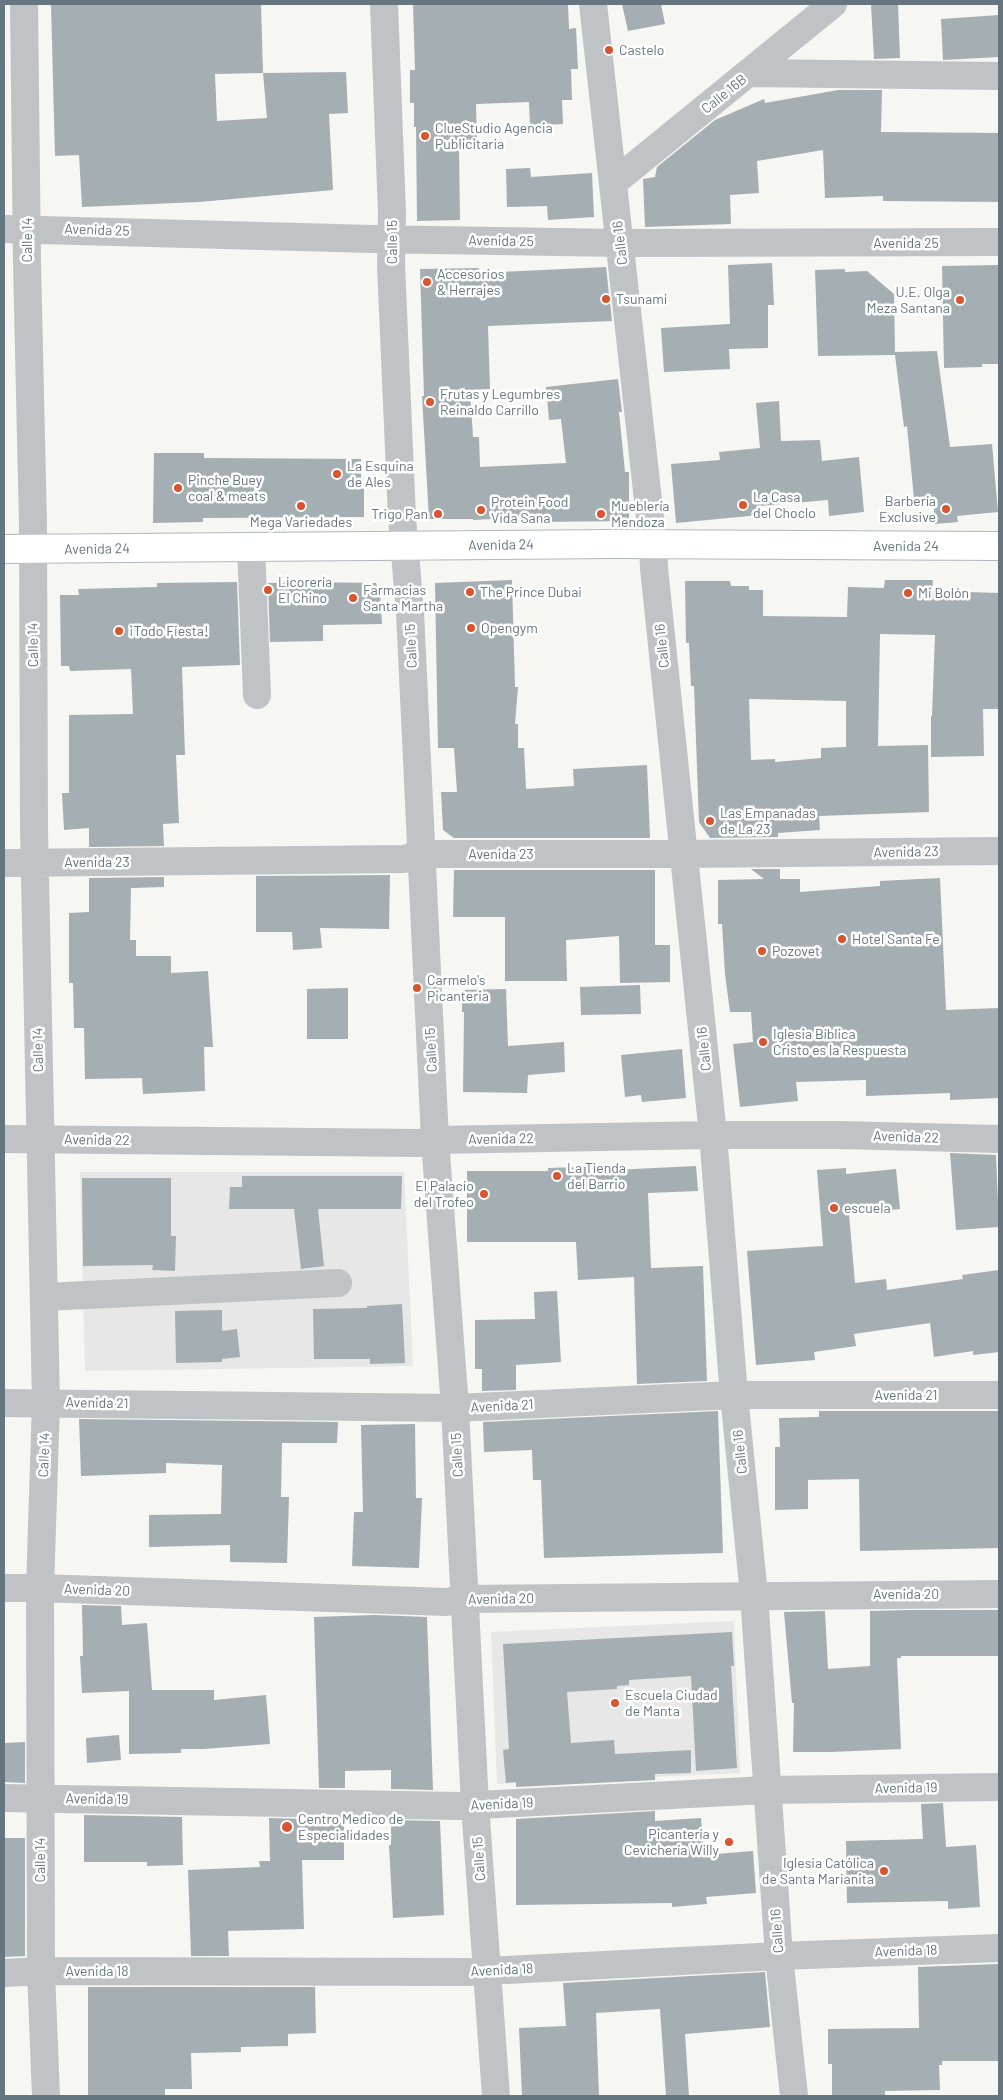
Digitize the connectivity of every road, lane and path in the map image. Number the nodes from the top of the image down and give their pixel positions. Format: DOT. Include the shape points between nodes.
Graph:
graph roads {
  1 [pos="24,4"];
  2 [pos="384,4"];
  3 [pos="593,4"];
  4 [pos="834,4"];
  5 [pos="750,73"];
  6 [pos="999,76"];
  7 [pos="612,183"];
  8 [pos="16,228"];
  9 [pos="392,239"];
  10 [pos="999,242"];
  11 [pos="620,244"];
  12 [pos="653,545"];
  13 [pos="404,546"];
  14 [pos="999,546"];
  15 [pos="251,547"];
  16 [pos="4,549"];
  17 [pos="33,549"];
  18 [pos="256,695"];
  19 [pos="999,851"];
  20 [pos="422,854"];
  21 [pos="683,854"];
  22 [pos="36,862"];
  23 [pos="4,863"];
  24 [pos="713,1134"];
  25 [pos="4,1139"];
  26 [pos="40,1139"];
  27 [pos="435,1140"];
  28 [pos="999,1140"];
  29 [pos="338,1283"];
  30 [pos="45,1298"];
  31 [pos="734,1395"];
  32 [pos="999,1395"];
  33 [pos="4,1403"];
  34 [pos="46,1403"];
  35 [pos="455,1408"];
  36 [pos="4,1588"];
  37 [pos="40,1588"];
  38 [pos="999,1594"];
  39 [pos="754,1595"];
  40 [pos="464,1600"];
  41 [pos="999,1787"];
  42 [pos="767,1790"];
  43 [pos="4,1798"];
  44 [pos="40,1798"];
  45 [pos="475,1805"];
  46 [pos="999,1948"];
  47 [pos="779,1956"];
  48 [pos="41,1971"];
  49 [pos="486,1971"];
  50 [pos="4,1973"];
  51 [pos="46,2096"];
  52 [pos="496,2096"];
  53 [pos="794,2096"];
  1 -- 8 [label="street, Calle 14"];
  2 -- 9 [label="street, Calle 15"];
  3 -- 7 [label="street, Calle 16"];
  4 -- 5 [label="street, Calle 16B"];
  5 -- 6 [label="street"];
  5 -- 7 [label="street, Calle 16B"];
  7 -- 11 [label="street, Calle 16"];
  8 -- 9 [label="street, Avenida 25"];
  8 -- 17 [label="street, Calle 14"];
  9 -- 11 [label="street, Avenida 25"];
  9 -- 13 [label="street, Calle 15"];
  10 -- 11 [label="street, Avenida 25"];
  11 -- 12 [label="street, Calle 16"];
  12 -- 13 [label="main road, Avenida 24"];
  12 -- 14 [label="main road, Avenida 24"];
  12 -- 21 [label="street, Calle 16"];
  13 -- 15 [label="main road, Avenida 24"];
  13 -- 20 [label="street, Calle 15"];
  15 -- 17 [label="main road, Avenida 24"];
  15 -- 18 [label="street"];
  16 -- 17 [label="main road, Avenida 24"];
  17 -- 22 [label="street, Calle 14"];
  19 -- 21 [label="street, Avenida 23"];
  20 -- 21 [label="street, Avenida 23"];
  20 -- 22 [label="street, Avenida 23" via="404,860"];
  20 -- 27 [label="street, Calle 15"];
  21 -- 24 [label="street, Calle 16"];
  22 -- 23 [label="street, Avenida 23"];
  22 -- 26 [label="street, Calle 14"];
  24 -- 27 [label="street, Avenida 22"];
  24 -- 28 [label="street, Avenida 22"];
  24 -- 31 [label="street, Calle 16"];
  25 -- 26 [label="street, Avenida 22"];
  26 -- 27 [label="street, Avenida 22" via="419,1143"];
  26 -- 30 [label="street, Calle 14"];
  27 -- 35 [label="street, Calle 15"];
  29 -- 30 [label="street"];
  30 -- 34 [label="street, Calle 14"];
  31 -- 32 [label="street, Avenida 21"];
  31 -- 35 [label="street, Avenida 21"];
  31 -- 39 [label="street, Calle 16"];
  33 -- 34 [label="street, Avenida 21"];
  34 -- 35 [label="street, Avenida 21"];
  34 -- 37 [label="street, Calle 14"];
  35 -- 40 [label="street, Calle 15"];
  36 -- 37 [label="street, Avenida 20"];
  37 -- 40 [label="street, Avenida 20" via="446,1602"];
  37 -- 44 [label="street, Calle 14"];
  38 -- 39 [label="street, Avenida 20"];
  39 -- 40 [label="street, Avenida 20"];
  39 -- 42 [label="street, Calle 16"];
  40 -- 45 [label="street, Calle 15"];
  41 -- 42 [label="street, Avenida 19"];
  42 -- 45 [label="street, Avenida 19"];
  42 -- 47 [label="street, Calle 16"];
  43 -- 44 [label="street, Avenida 19"];
  44 -- 45 [label="street, Avenida 19"];
  44 -- 48 [label="street, Calle 14"];
  45 -- 49 [label="street, Calle 15"];
  46 -- 47 [label="street, Avenida 18"];
  47 -- 49 [label="street, Avenida 18"];
  47 -- 53 [label="street, Calle 16"];
  48 -- 49 [label="street, Avenida 18"];
  48 -- 50 [label="street, Avenida 18"];
  48 -- 51 [label="street, Calle 14"];
  49 -- 52 [label="street, Calle 15"];
}
